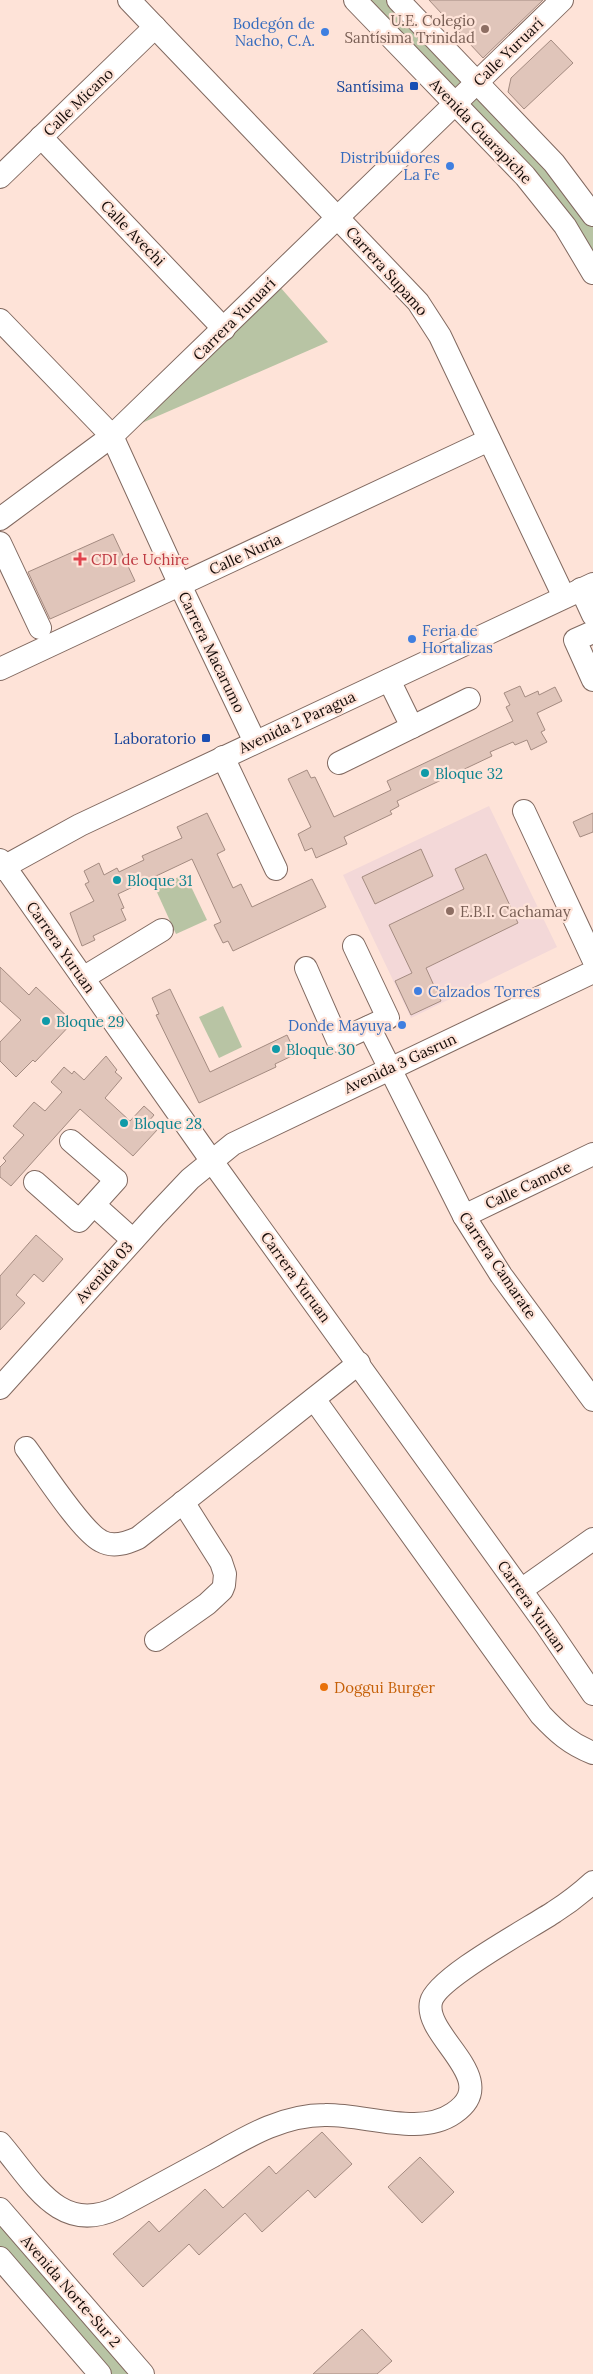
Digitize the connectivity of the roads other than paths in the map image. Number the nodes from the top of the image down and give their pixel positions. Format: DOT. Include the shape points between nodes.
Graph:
graph roads {
  1 [pos="129,0"];
  2 [pos="356,0"];
  3 [pos="398,0"];
  4 [pos="562,0"];
  5 [pos="155,27"];
  6 [pos="476,82"];
  7 [pos="454,103"];
  8 [pos="41,137"];
  9 [pos="0,177"];
  10 [pos="593,215"];
  11 [pos="338,218"];
  12 [pos="593,272"];
  13 [pos="0,320"];
  14 [pos="224,329"];
  15 [pos="112,436"];
  16 [pos="489,440"];
  17 [pos="0,520"];
  18 [pos="0,543"];
  19 [pos="180,585"];
  20 [pos="579,590"];
  21 [pos="593,616"];
  22 [pos="40,628"];
  23 [pos="593,632"];
  24 [pos="0,669"];
  25 [pos="389,680"];
  26 [pos="593,680"];
  27 [pos="469,699"];
  28 [pos="412,727"];
  29 [pos="256,742"];
  30 [pos="223,757"];
  31 [pos="339,763"];
  32 [pos="524,811"];
  33 [pos="1,865"];
  34 [pos="276,869"];
  35 [pos="162,930"];
  36 [pos="354,946"];
  37 [pos="593,959"];
  38 [pos="306,968"];
  39 [pos="593,972"];
  40 [pos="83,978"];
  41 [pos="369,1027"];
  42 [pos="388,1068"];
  43 [pos="71,1141"];
  44 [pos="593,1154"];
  45 [pos="211,1160"];
  46 [pos="35,1182"];
  47 [pos="94,1205"];
  48 [pos="464,1216"];
  49 [pos="133,1240"];
  50 [pos="359,1363"];
  51 [pos="0,1388"];
  52 [pos="314,1399"];
  53 [pos="593,1400"];
  54 [pos="26,1448"];
  55 [pos="183,1502"];
  56 [pos="593,1539"];
  57 [pos="521,1590"];
  58 [pos="156,1640"];
  59 [pos="593,1694"];
  60 [pos="593,1752"];
  61 [pos="593,1882"];
  62 [pos="0,2143"];
  63 [pos="0,2209"];
  64 [pos="0,2258"];
  65 [pos="100,2374"];
  66 [pos="143,2374"];
  1 -- 5 [label="street, Carrera Supamo"];
  2 -- 7 [label="street, Avenida Guarapiche"];
  3 -- 6 [label="street, Avenida Guarapiche"];
  4 -- 6 [label="street, Calle Yuruarí"];
  5 -- 8 [label="street, Calle Micano"];
  5 -- 11 [label="street, Carrera Supamo"];
  6 -- 7 [label="street, Calle Yuruarí"];
  6 -- 10 [label="street, Avenida Guarapiche" via="554,162"];
  7 -- 11 [label="street, Carrera Yuruarí"];
  7 -- 12 [label="street, Avenida Guarapiche" via="544,199"];
  8 -- 9 [label="street, Calle Micano"];
  8 -- 14 [label="street, Calle Avechi"];
  11 -- 14 [label="street, Carrera Yuruarí"];
  11 -- 16 [label="street, Carrera Supamo" via="430,318"];
  13 -- 15 [label="street, Carrera Macarumo"];
  14 -- 15 [label="street, Carrera Yuruarí"];
  15 -- 17 [label="street, Carrera Yuruarí"];
  15 -- 19 [label="street, Carrera Macarumo"];
  16 -- 19 [label="street, Calle Nuria"];
  16 -- 20 [label="street, Carrera Supamo"];
  18 -- 22 [label="street"];
  19 -- 24 [label="street, Calle Nuria"];
  19 -- 29 [label="street, Carrera Macarumo"];
  20 -- 21 [label="street, Carrera Supamo"];
  20 -- 25 [label="street, Avenida 2 Paragua"];
  23 -- 26 [label="street" via="575,640"];
  25 -- 28 [label="street"];
  25 -- 29 [label="street, Avenida 2 Paragua"];
  27 -- 28 [label="street"];
  28 -- 31 [label="street"];
  29 -- 30 [label="street, Avenida 2 Paragua"];
  30 -- 33 [label="street, Avenida 2 Paragua"];
  30 -- 34 [label="street"];
  32 -- 37 [label="street"];
  33 -- 40 [label="street, Carrera Yuruan"];
  35 -- 40 [label="street"];
  36 -- 41 [label="street" via="388,1018"];
  38 -- 41 [label="street" via="338,1041"];
  39 -- 42 [label="street, Avenida 3 Gasrun"];
  40 -- 45 [label="street, Carrera Yuruan"];
  41 -- 42 [label="street, Carrera Camarate"];
  42 -- 45 [label="street, Avenida 3 Gasrun" via="256,1131"];
  42 -- 48 [label="street, Carrera Camarate"];
  43 -- 47 [label="street" via="116,1180"];
  44 -- 48 [label="street, Calle Camote"];
  45 -- 49 [label="street, Avenida 03"];
  45 -- 50 [label="street, Carrera Yuruan"];
  46 -- 47 [label="street" via="79,1221"];
  47 -- 49 [label="street"];
  48 -- 53 [label="street, Carrera Camarate" via="501,1275"];
  49 -- 51 [label="street, Avenida 03"];
  50 -- 52 [label="street"];
  50 -- 57 [label="street, Carrera Yuruan"];
  52 -- 55 [label="street"];
  52 -- 60 [label="street" via="541,1715 561,1737"];
  54 -- 55 [label="street" via="85,1527 100,1541 114,1544 130,1542"];
  55 -- 58 [label="street" via="222,1562 224,1585 207,1604"];
  56 -- 57 [label="street"];
  57 -- 59 [label="street, Carrera Yuruan"];
  61 -- 62 [label="street" via="555,1911 448,1981 433,1995 430,2003 432,2016 465,2069 470,2086 462,2107 446,2118 420,2125 340,2115 291,2119 258,2132 117,2208 94,2216 71,2214 51,2204"];
  63 -- 66 [label="street, Avenida Norte-Sur 2"];
  64 -- 65 [label="street"];
}
